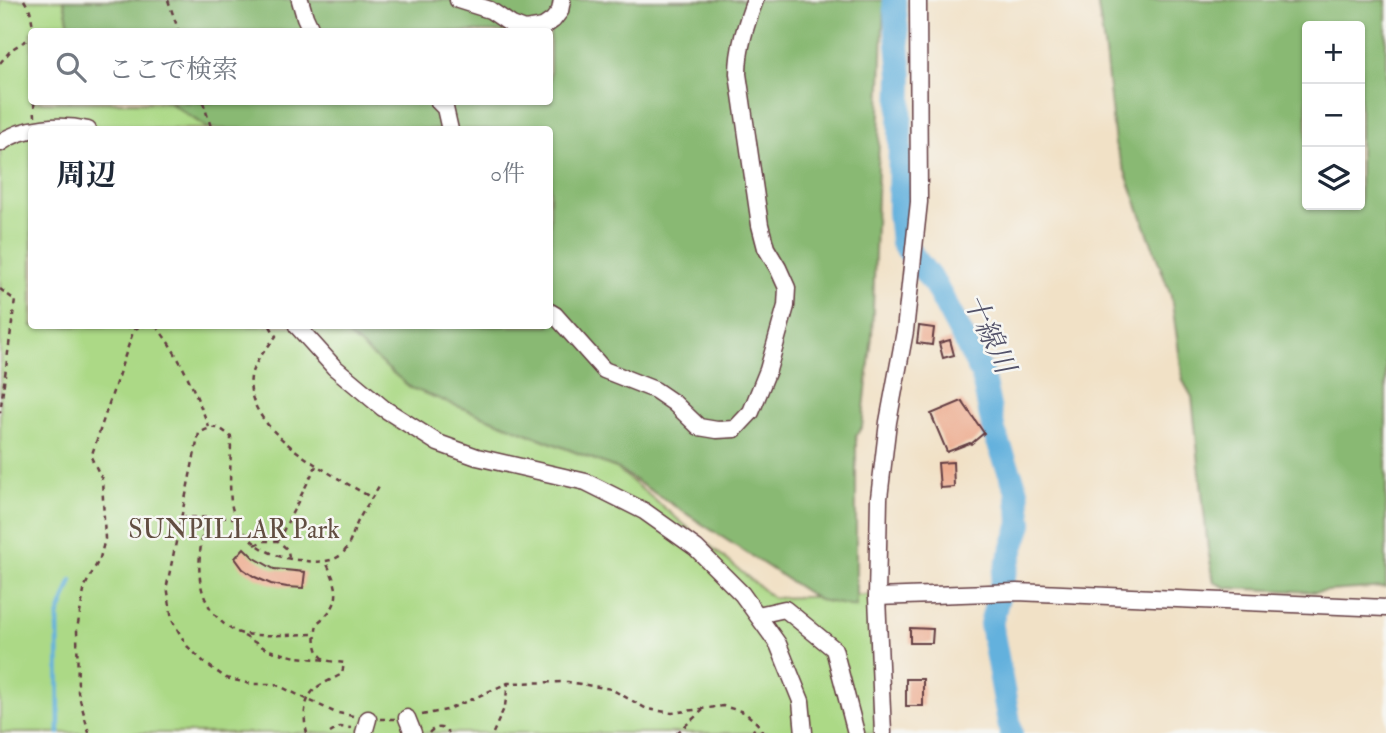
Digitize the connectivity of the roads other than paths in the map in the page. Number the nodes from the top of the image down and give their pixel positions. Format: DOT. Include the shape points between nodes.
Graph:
graph roads {
  1 [pos="300,0"];
  2 [pos="458,0"];
  3 [pos="562,0"];
  4 [pos="755,0"];
  5 [pos="918,0"];
  6 [pos="310,28"];
  7 [pos="520,28"];
  8 [pos="537,28"];
  9 [pos="442,105"];
  10 [pos="449,126"];
  11 [pos="28,131"];
  12 [pos="0,143"];
  13 [pos="553,314"];
  14 [pos="300,329"];
  15 [pos="877,597"];
  16 [pos="1386,608"];
  17 [pos="758,615"];
  18 [pos="804,733"];
  19 [pos="856,733"];
  20 [pos="883,733"];
  1 -- 6 [label="street"];
  2 -- 7 [label="street" via="490,10"];
  3 -- 8 [label="street" via="553,20"];
  4 -- 13 [label="street" via="738,58 738,74 760,225 787,297 768,370 751,411 735,429 699,427 655,390 604,370"];
  5 -- 15 [label="street" via="919,202 879,498"];
  9 -- 10 [label="street"];
  11 -- 12 [label="street"];
  14 -- 17 [label="street" via="334,367 383,408 438,443 477,457 586,482 643,510 695,548"];
  15 -- 16 [label="street" via="1017,592"];
  15 -- 20 [label="street"];
  17 -- 18 [label="street" via="778,644 801,701"];
  17 -- 19 [label="street" via="785,609 834,649"];
}
